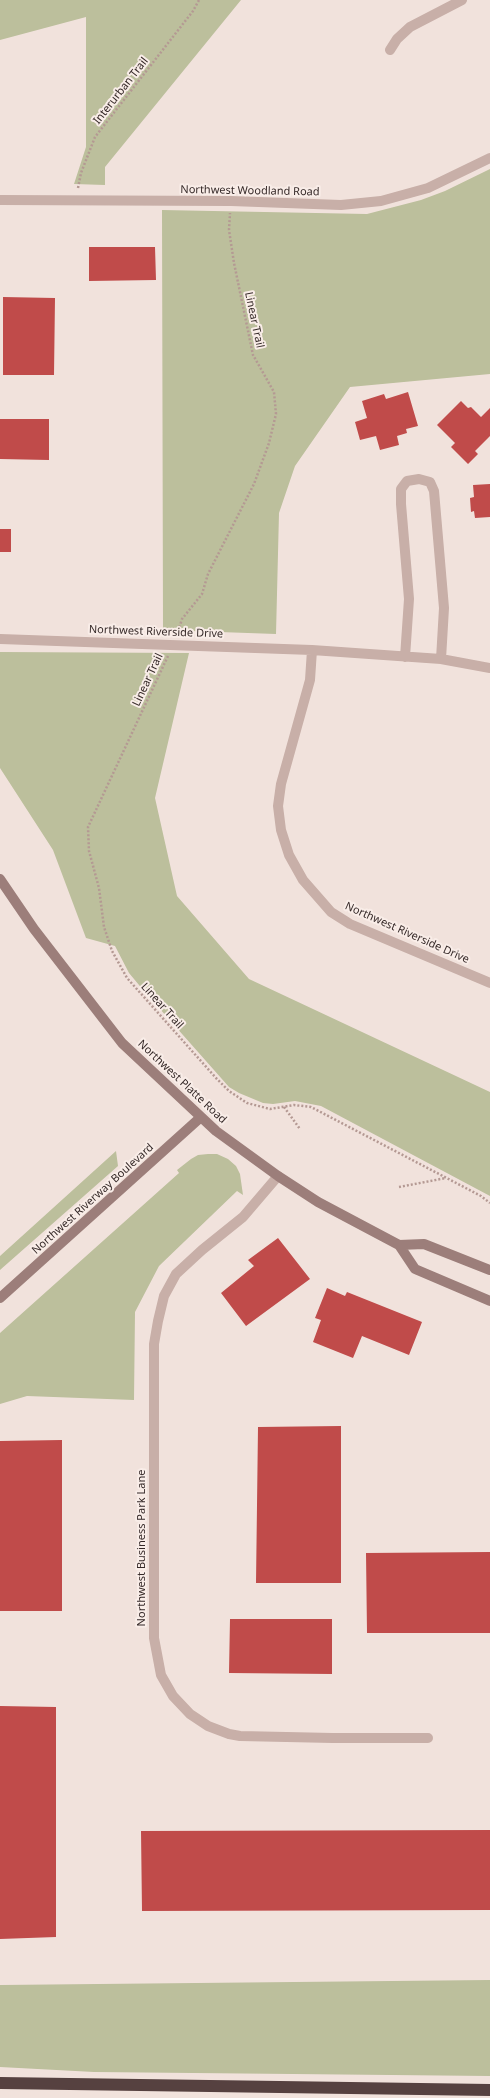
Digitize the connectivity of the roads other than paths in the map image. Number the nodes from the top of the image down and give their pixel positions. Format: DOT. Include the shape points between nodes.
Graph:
graph roads {
  1 [pos="462,0"];
  2 [pos="390,50"];
  3 [pos="490,158"];
  4 [pos="0,200"];
  5 [pos="0,638"];
  6 [pos="312,650"];
  7 [pos="405,657"];
  8 [pos="441,659"];
  9 [pos="490,668"];
  10 [pos="0,879"];
  11 [pos="490,983"];
  12 [pos="201,1117"];
  13 [pos="278,1176"];
  14 [pos="399,1245"];
  15 [pos="490,1270"];
  16 [pos="0,1298"];
  17 [pos="490,1301"];
  18 [pos="428,1738"];
  19 [pos="0,2083"];
  20 [pos="490,2090"];
  1 -- 2 [label="street" via="410,27 397,38"];
  3 -- 4 [label="street, Northwest Woodland Road" via="428,188 381,201 341,205 231,201"];
  5 -- 6 [label="street, Northwest Riverside Drive"];
  6 -- 7 [label="street, Northwest Riverside Drive"];
  6 -- 11 [label="street, Northwest Riverside Drive" via="310,680 281,784 278,806 281,830 289,855 303,880 331,912 350,924"];
  7 -- 8 [label="street, Northwest Riverside Drive"];
  7 -- 8 [label="street" via="409,599 401,489 407,481 419,479 430,482 434,492 444,608"];
  8 -- 9 [label="street, Northwest Riverside Drive"];
  10 -- 12 [label="main road, Northwest Platte Road" via="34,929 122,1043"];
  12 -- 13 [label="main road, Northwest Platte Road"];
  12 -- 16 [label="main road, Northwest Riverway Boulevard"];
  13 -- 14 [label="main road, Northwest Platte Road" via="318,1202"];
  13 -- 18 [label="street, Northwest Business Park Lane" via="243,1217 176,1274 164,1296 158,1321 154,1344 154,1638 161,1675 173,1696 190,1714 208,1726 229,1734 340,1739"];
  14 -- 15 [label="main road" via="424,1244"];
  14 -- 17 [label="main road, Northwest Platte Road" via="415,1269"];
  19 -- 20 [label="highway"];
}
